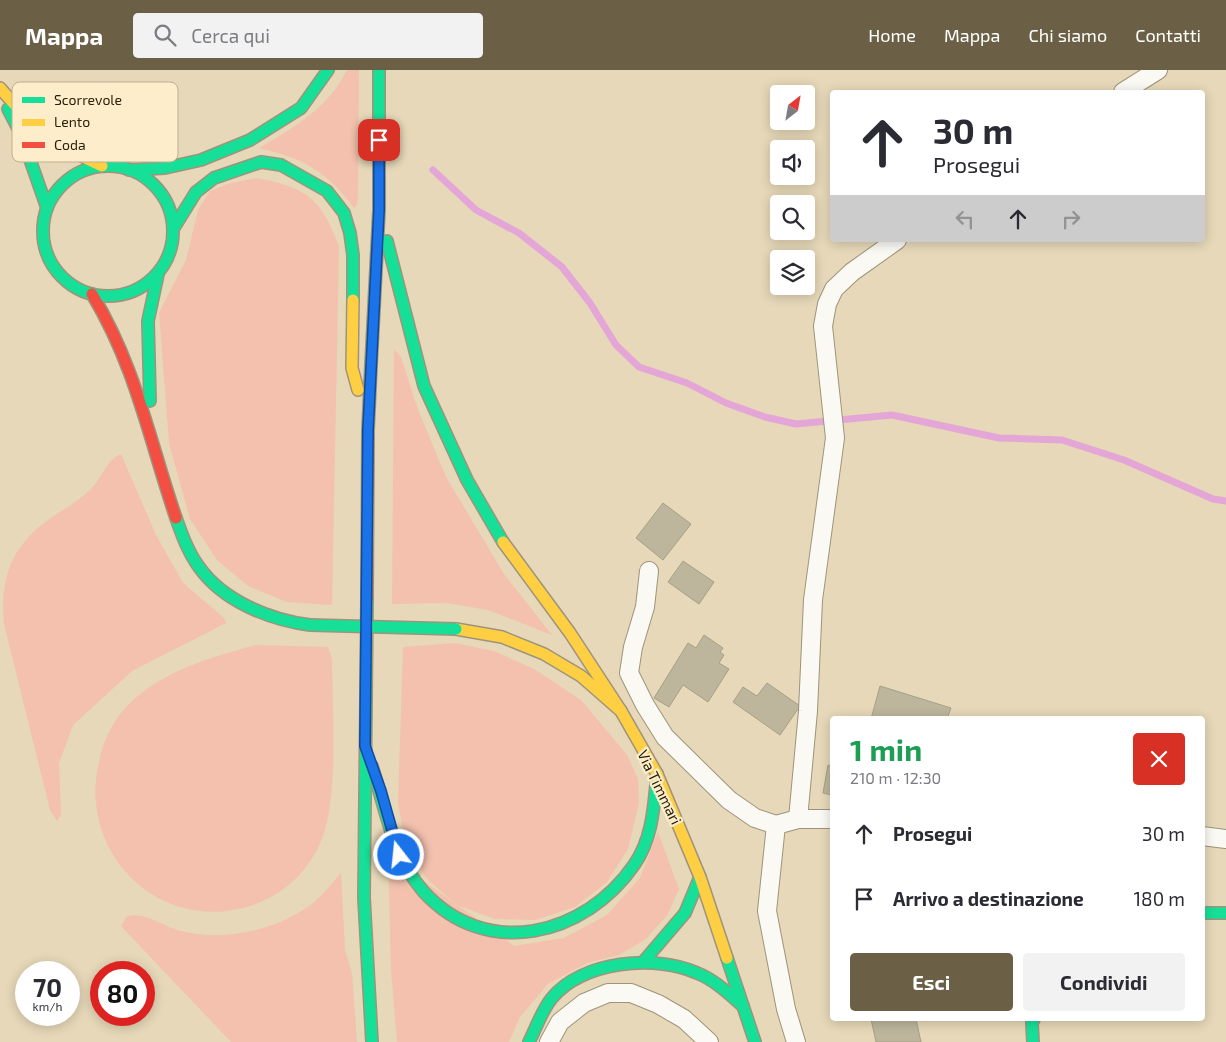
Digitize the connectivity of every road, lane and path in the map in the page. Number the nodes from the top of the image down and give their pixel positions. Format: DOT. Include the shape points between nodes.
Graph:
graph roads {
  1 [pos="328,70"];
  2 [pos="379,70"];
  3 [pos="1158,70"];
  4 [pos="0,88"];
  5 [pos="1126,90"];
  6 [pos="0,94"];
  7 [pos="12,102"];
  8 [pos="12,117"];
  9 [pos="31,162"];
  10 [pos="92,162"];
  11 [pos="102,166"];
  12 [pos="129,170"];
  13 [pos="47,208"];
  14 [pos="379,210"];
  15 [pos="174,229"];
  16 [pos="894,242"];
  17 [pos="158,274"];
  18 [pos="92,294"];
  19 [pos="368,430"];
  20 [pos="160,471"];
  21 [pos="649,570"];
  22 [pos="621,711"];
  23 [pos="365,746"];
  24 [pos="657,774"];
  25 [pos="798,819"];
  26 [pos="830,819"];
  27 [pos="776,825"];
  28 [pos="1205,836"];
  29 [pos="1226,839"];
  30 [pos="700,877"];
  31 [pos="1205,913"];
  32 [pos="1226,913"];
  33 [pos="644,961"];
  34 [pos="743,1006"];
  35 [pos="1033,1021"];
  36 [pos="372,1042"];
  37 [pos="529,1042"];
  38 [pos="549,1042"];
  39 [pos="709,1042"];
  40 [pos="755,1042"];
  41 [pos="796,1042"];
  42 [pos="1033,1042"];
  1 -- 12 [label="main road" via="301,108 250,140 202,160 164,168"];
  2 -- 14 [label="main road"];
  3 -- 5 [label="street"];
  4 -- 7 [label="main road"];
  6 -- 8 [label="main road"];
  9 -- 13 [label="main road"];
  10 -- 11 [label="main road"];
  11 -- 12 [label="main road"];
  11 -- 13 [label="main road" via="84,170 69,180"];
  12 -- 15 [label="main road" via="143,176 165,199"];
  13 -- 18 [label="main road" via="44,244 50,261 61,276"];
  14 -- 19 [label="main road"];
  14 -- 22 [label="main road" via="424,386 467,480 509,552 570,633"];
  15 -- 17 [label="main road" via="167,260"];
  15 -- 19 [label="main road" via="188,200 207,182 223,171 262,161 292,169 333,196 351,231 354,282 352,367"];
  16 -- 25 [label="street" via="852,272 834,289 826,304 824,346 835,438 814,600"];
  17 -- 18 [label="main road" via="128,294"];
  17 -- 20 [label="main road" via="148,321 147,367"];
  18 -- 20 [label="main road" via="125,356"];
  19 -- 23 [label="main road"];
  20 -- 22 [label="main road, Via Timmari, bridge" via="187,548 205,575 266,614 299,624 456,630 502,637 544,654 580,676"];
  21 -- 27 [label="street" via="630,673 645,705 665,737 729,800 755,818"];
  22 -- 24 [label="main road, Via Timmari"];
  23 -- 24 [label="main road" via="399,855 422,890 440,908 480,928 518,934 564,924 611,893 635,864 654,821"];
  23 -- 36 [label="main road" via="364,898"];
  24 -- 30 [label="main road, Via Timmari"];
  25 -- 26 [label="street"];
  25 -- 27 [label="street"];
  27 -- 41 [label="street" via="767,911 782,991"];
  28 -- 29 [label="street"];
  30 -- 33 [label="main road" via="685,913"];
  30 -- 34 [label="main road, Via Timmari"];
  31 -- 32 [label="main road"];
  33 -- 34 [label="main road" via="696,972 717,984"];
  33 -- 37 [label="main road" via="584,973 552,998"];
  34 -- 40 [label="main road, Via Timmari"];
  35 -- 42 [label="main road"];
  38 -- 39 [label="street" via="560,1022 584,1003 608,993 631,993 658,1004 684,1019"];
}
